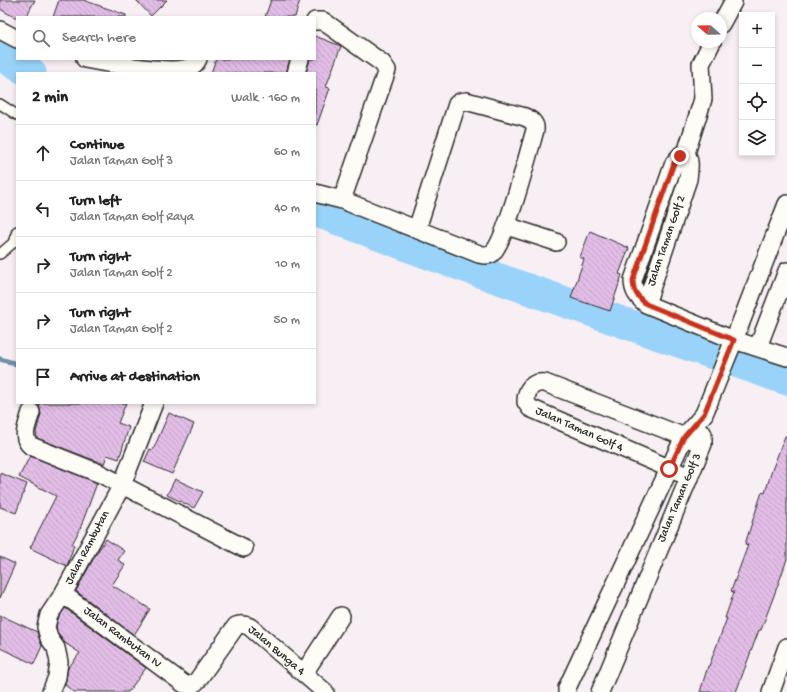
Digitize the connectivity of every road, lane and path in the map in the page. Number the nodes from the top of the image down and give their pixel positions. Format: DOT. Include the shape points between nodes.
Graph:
graph roads {
  1 [pos="733,2"];
  2 [pos="727,13"];
  3 [pos="316,21"];
  4 [pos="0,30"];
  5 [pos="16,38"];
  6 [pos="709,48"];
  7 [pos="92,60"];
  8 [pos="197,60"];
  9 [pos="300,60"];
  10 [pos="296,72"];
  11 [pos="0,104"];
  12 [pos="16,114"];
  13 [pos="316,193"];
  14 [pos="342,200"];
  15 [pos="787,204"];
  16 [pos="507,226"];
  17 [pos="417,229"];
  18 [pos="16,234"];
  19 [pos="556,242"];
  20 [pos="0,254"];
  21 [pos="787,271"];
  22 [pos="732,346"];
  23 [pos="758,347"];
  24 [pos="787,358"];
  25 [pos="154,404"];
  26 [pos="31,412"];
  27 [pos="704,414"];
  28 [pos="684,437"];
  29 [pos="703,444"];
  30 [pos="669,469"];
  31 [pos="689,477"];
  32 [pos="122,485"];
  33 [pos="244,548"];
  34 [pos="622,570"];
  35 [pos="646,580"];
  36 [pos="63,594"];
  37 [pos="341,616"];
  38 [pos="787,647"];
  39 [pos="304,674"];
  40 [pos="180,682"];
  41 [pos="51,692"];
  42 [pos="325,692"];
  43 [pos="567,692"];
  44 [pos="600,692"];
  45 [pos="771,692"];
  1 -- 2 [label="street"];
  3 -- 14 [label="street" via="323,21 382,63 387,70"];
  4 -- 5 [label="street"];
  6 -- 22 [label="street, Jalan Taman Golf 2" via="701,64 703,99 686,153 689,157 688,179 646,304"];
  7 -- 8 [label="street" via="161,70 192,66"];
  9 -- 10 [label="street"];
  11 -- 12 [label="lane"];
  13 -- 14 [label="street"];
  14 -- 17 [label="street"];
  15 -- 22 [label="street, Jalan Taman Golf 3"];
  16 -- 17 [label="street" via="496,248 485,256"];
  16 -- 17 [label="street" via="535,126 525,117 463,101 455,108"];
  16 -- 19 [label="street"];
  18 -- 20 [label="lane" via="13,243"];
  21 -- 23 [label="street"];
  22 -- 23 [label="street"];
  22 -- 27 [label="street, Jalan Taman Golf 3"];
  23 -- 24 [label="street"];
  25 -- 32 [label="street, Jalan Rambutan"];
  26 -- 32 [label="street" via="24,436 26,442 36,449 101,474"];
  27 -- 28 [label="street, Jalan Taman Golf 3"];
  27 -- 29 [label="street, Jalan Taman Golf 3"];
  28 -- 29 [label="street, Jalan Taman Golf 4"];
  28 -- 30 [label="street, Jalan Taman Golf 3"];
  28 -- 30 [label="street, Jalan Taman Golf 4" via="545,383 536,382 530,387 526,402 530,408"];
  29 -- 31 [label="street, Jalan Taman Golf 3"];
  30 -- 31 [label="street, Jalan Taman Golf 4"];
  30 -- 34 [label="street, Jalan Taman Golf 3"];
  31 -- 35 [label="street, Jalan Taman Golf 3"];
  32 -- 33 [label="street"];
  32 -- 36 [label="street, Jalan Rambutan"];
  34 -- 35 [label="street"];
  34 -- 43 [label="street, Jalan Taman Golf 3"];
  35 -- 44 [label="street, Jalan Taman Golf 3"];
  36 -- 40 [label="street, Jalan Rambutan IV"];
  36 -- 41 [label="street, Jalan Rambutan" via="46,627 49,638 56,648 59,662"];
  37 -- 39 [label="street"];
  38 -- 45 [label="street"];
  39 -- 40 [label="street, Jalan Bunga 4" via="250,627 240,624 236,626 197,682 189,686"];
  39 -- 42 [label="street, Jalan Bunga 4"];
}
